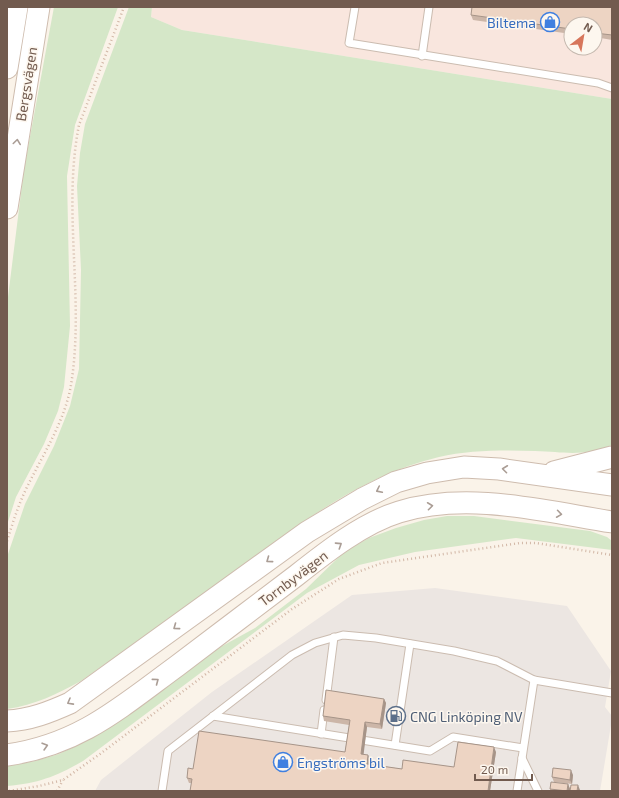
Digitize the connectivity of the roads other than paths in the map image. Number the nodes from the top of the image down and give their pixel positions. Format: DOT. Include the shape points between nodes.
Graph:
graph roads {
  1 [pos="17,7"];
  2 [pos="39,7"];
  3 [pos="355,7"];
  4 [pos="429,7"];
  5 [pos="422,56"];
  6 [pos="7,68"];
  7 [pos="612,82"];
  8 [pos="598,83"];
  9 [pos="612,88"];
  10 [pos="7,208"];
  11 [pos="612,457"];
  12 [pos="544,474"];
  13 [pos="612,485"];
  14 [pos="612,522"];
  15 [pos="334,638"];
  16 [pos="410,644"];
  17 [pos="534,680"];
  18 [pos="612,693"];
  19 [pos="213,716"];
  20 [pos="7,721"];
  21 [pos="321,734"];
  22 [pos="395,745"];
  23 [pos="523,748"];
  24 [pos="7,755"];
  25 [pos="522,758"];
  26 [pos="162,791"];
  27 [pos="517,791"];
  28 [pos="538,791"];
  1 -- 6 [label="main road, Bergsvägen"];
  10 -- 2 [label="main road, Bergsvägen, one-way"];
  3 -- 5 [label="lane" via="350,43"];
  4 -- 5 [label="lane"];
  5 -- 8 [label="lane"];
  7 -- 8 [label="lane"];
  8 -- 9 [label="lane"];
  11 -- 12 [label="main road"];
  12 -- 13 [label="main road, Tornbyvägen"];
  12 -- 20 [label="main road, Tornbyvägen, one-way" via="464,467 427,473 396,482 307,532 70,703 46,714"];
  24 -- 14 [label="main road, Tornbyvägen, one-way" via="47,746 96,725 324,554 367,526 398,512 458,503 491,504"];
  15 -- 16 [label="lane" via="343,635"];
  15 -- 19 [label="lane" via="315,643 292,655"];
  15 -- 21 [label="lane"];
  16 -- 17 [label="lane" via="497,661"];
  16 -- 22 [label="lane"];
  17 -- 18 [label="lane"];
  17 -- 23 [label="lane"];
  19 -- 21 [label="lane"];
  19 -- 26 [label="lane" via="168,751"];
  21 -- 22 [label="lane"];
  22 -- 23 [label="lane" via="430,750 452,737"];
  23 -- 25 [label="lane"];
  25 -- 27 [label="lane"];
  25 -- 28 [label="lane"];
}
